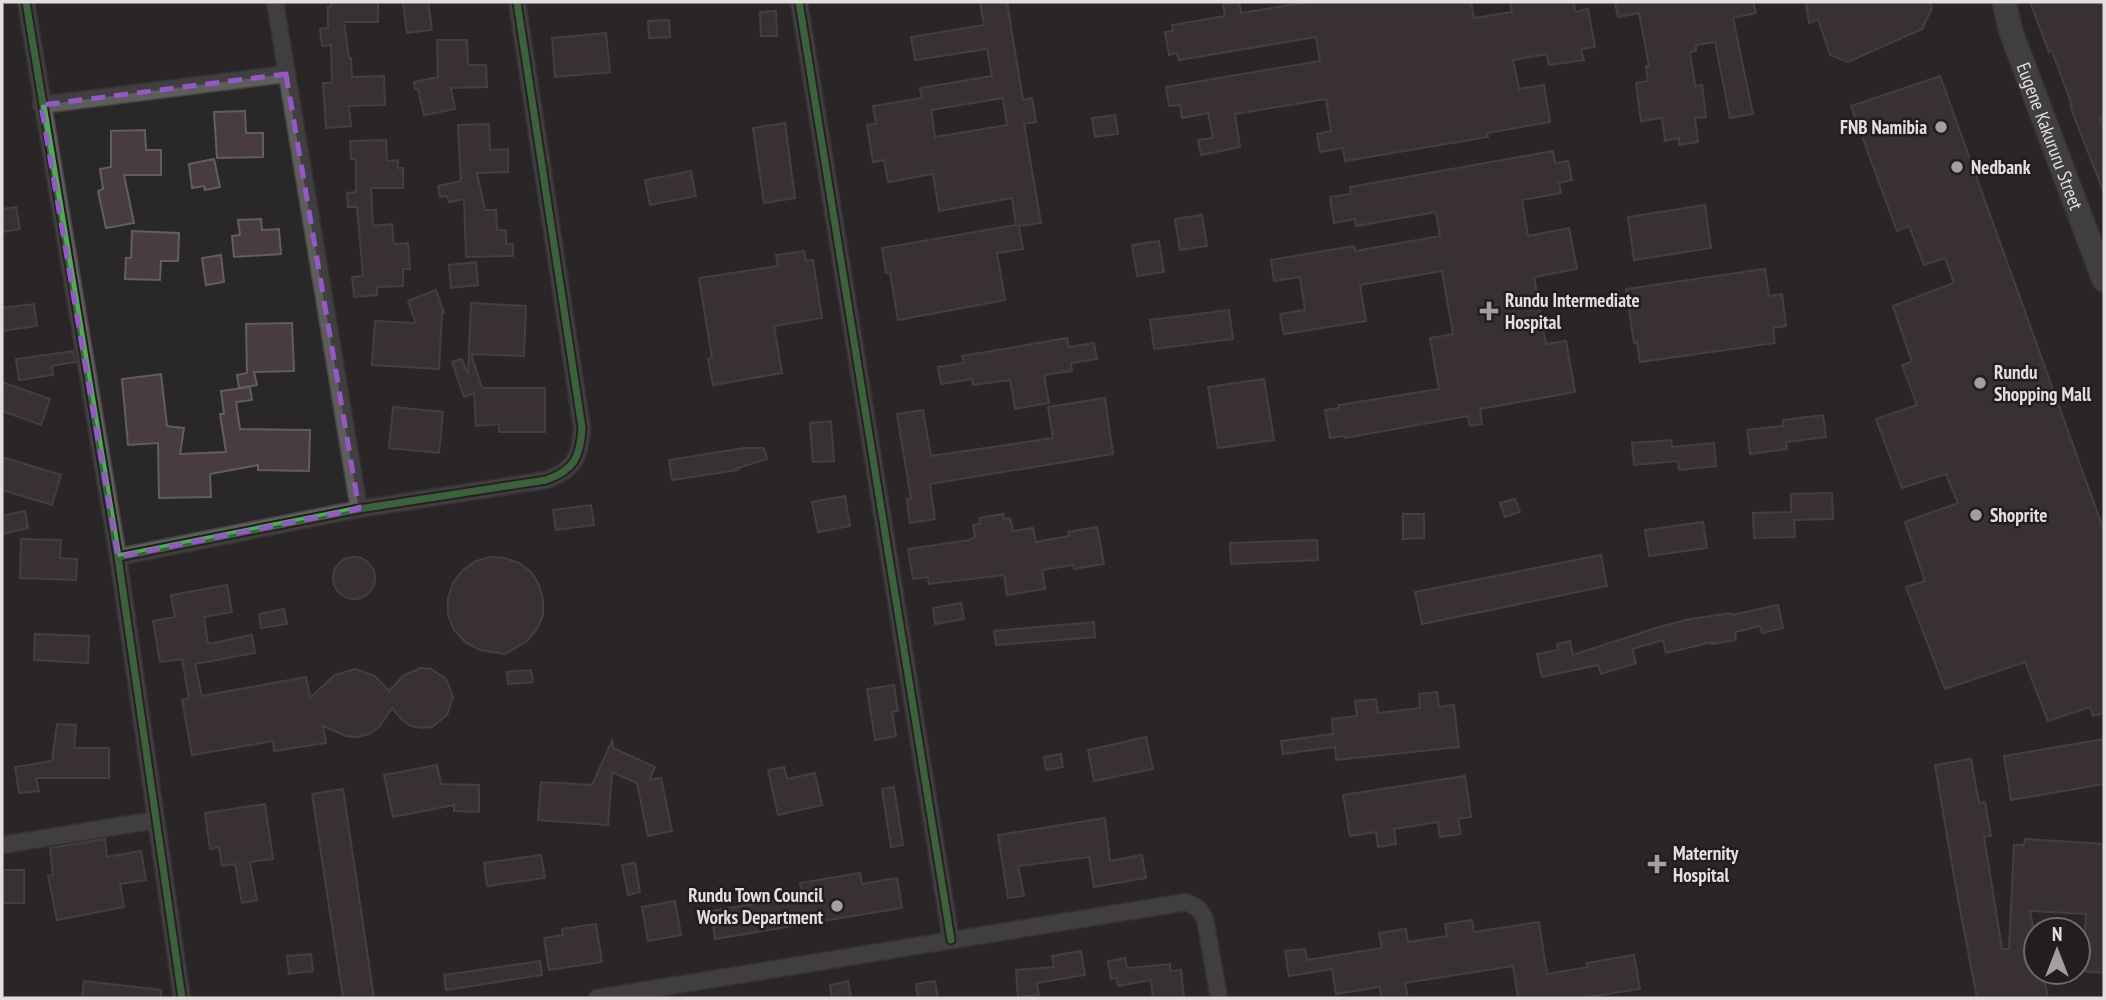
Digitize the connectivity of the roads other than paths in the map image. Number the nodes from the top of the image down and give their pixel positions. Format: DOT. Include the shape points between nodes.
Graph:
graph roads {
  1 [pos="26,2"];
  2 [pos="275,2"];
  3 [pos="517,2"];
  4 [pos="799,2"];
  5 [pos="1995,2"];
  6 [pos="2004,2"];
  7 [pos="2011,32"];
  8 [pos="286,74"];
  9 [pos="41,105"];
  10 [pos="2104,279"];
  11 [pos="359,509"];
  12 [pos="118,557"];
  13 [pos="156,820"];
  14 [pos="2,845"];
  15 [pos="951,940"];
  16 [pos="691,991"];
  17 [pos="182,998"];
  18 [pos="597,998"];
  19 [pos="1219,998"];
  1 -- 9 [label="street"];
  2 -- 8 [label="street"];
  3 -- 11 [label="street" via="582,428 581,449 562,474 546,480"];
  4 -- 15 [label="street"];
  5 -- 7 [label="main road, Eugene Kakururu Street"];
  6 -- 7 [label="main road, Eugene Kakururu Street"];
  7 -- 10 [label="main road, Eugene Kakururu Street"];
  8 -- 9 [label="street"];
  8 -- 11 [label="street"];
  9 -- 12 [label="street"];
  11 -- 12 [label="street"];
  12 -- 13 [label="street"];
  13 -- 14 [label="street"];
  13 -- 17 [label="street"];
  15 -- 16 [label="street"];
  15 -- 19 [label="street" via="1186,902 1198,908 1205,919"];
  16 -- 18 [label="street"];
}
